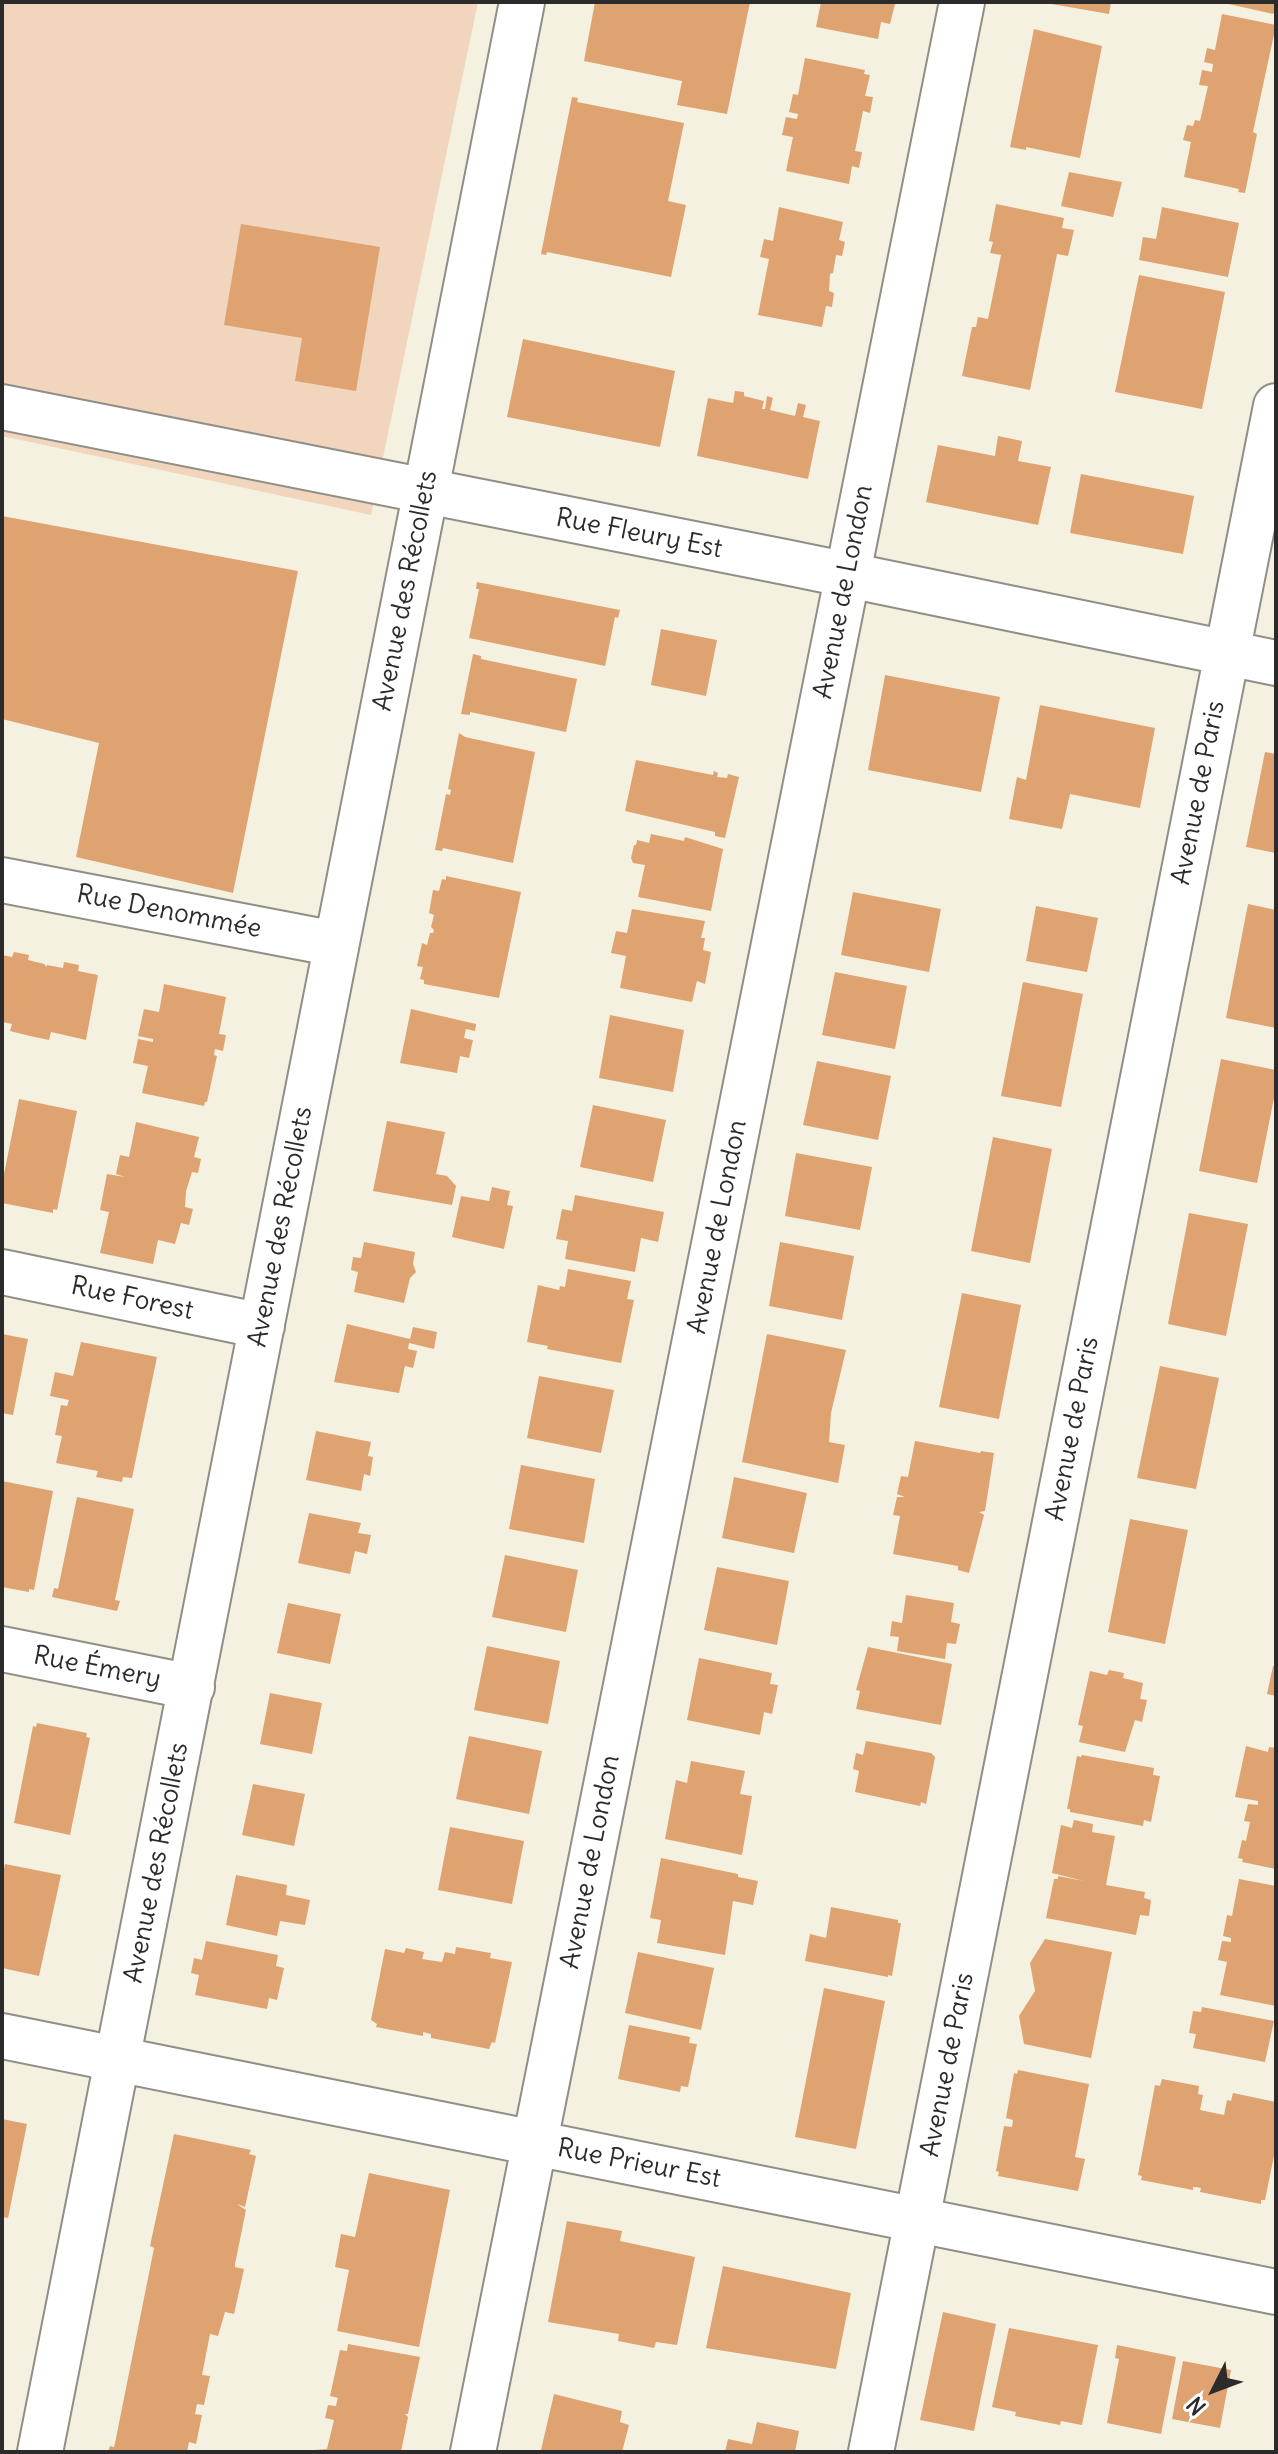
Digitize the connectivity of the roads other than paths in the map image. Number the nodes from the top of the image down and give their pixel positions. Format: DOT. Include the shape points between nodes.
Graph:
graph roads {
  1 [pos="522,2"];
  2 [pos="962,2"];
  3 [pos="1276,406"];
  4 [pos="2,407"];
  5 [pos="425,492"];
  6 [pos="847,575"];
  7 [pos="1226,652"];
  8 [pos="1276,663"];
  9 [pos="2,880"];
  10 [pos="336,944"];
  11 [pos="2,1272"];
  12 [pos="262,1326"];
  13 [pos="2,1649"];
  14 [pos="192,1687"];
  15 [pos="2,2036"];
  16 [pos="119,2060"];
  17 [pos="535,2143"];
  18 [pos="918,2220"];
  19 [pos="1276,2292"];
  20 [pos="40,2452"];
  21 [pos="473,2452"];
  22 [pos="871,2452"];
  1 -- 5 [label="street, Avenue des Récollets"];
  2 -- 6 [label="street, Avenue de London"];
  3 -- 7 [label="street, Avenue de Paris"];
  4 -- 5 [label="street, Rue Fleury Est"];
  5 -- 6 [label="street, Rue Fleury Est"];
  5 -- 10 [label="street, Avenue des Récollets"];
  6 -- 7 [label="street, Rue Fleury Est"];
  6 -- 17 [label="street, Avenue de London"];
  7 -- 8 [label="street, Rue Fleury Est"];
  7 -- 18 [label="street, Avenue de Paris"];
  9 -- 10 [label="street, Rue Denommée"];
  10 -- 12 [label="street, Avenue des Récollets"];
  11 -- 12 [label="street, Rue Forest"];
  12 -- 14 [label="street, Avenue des Récollets"];
  13 -- 14 [label="street, Rue Émery"];
  14 -- 16 [label="street, Avenue des Récollets"];
  15 -- 16 [label="street, Rue Prieur Est"];
  16 -- 17 [label="street, Rue Prieur Est"];
  16 -- 20 [label="street, Avenue des Récollets"];
  17 -- 18 [label="street, Rue Prieur Est"];
  17 -- 21 [label="street, Avenue de London"];
  18 -- 19 [label="street, Rue Prieur Est"];
  18 -- 22 [label="street, Avenue de Paris"];
}
